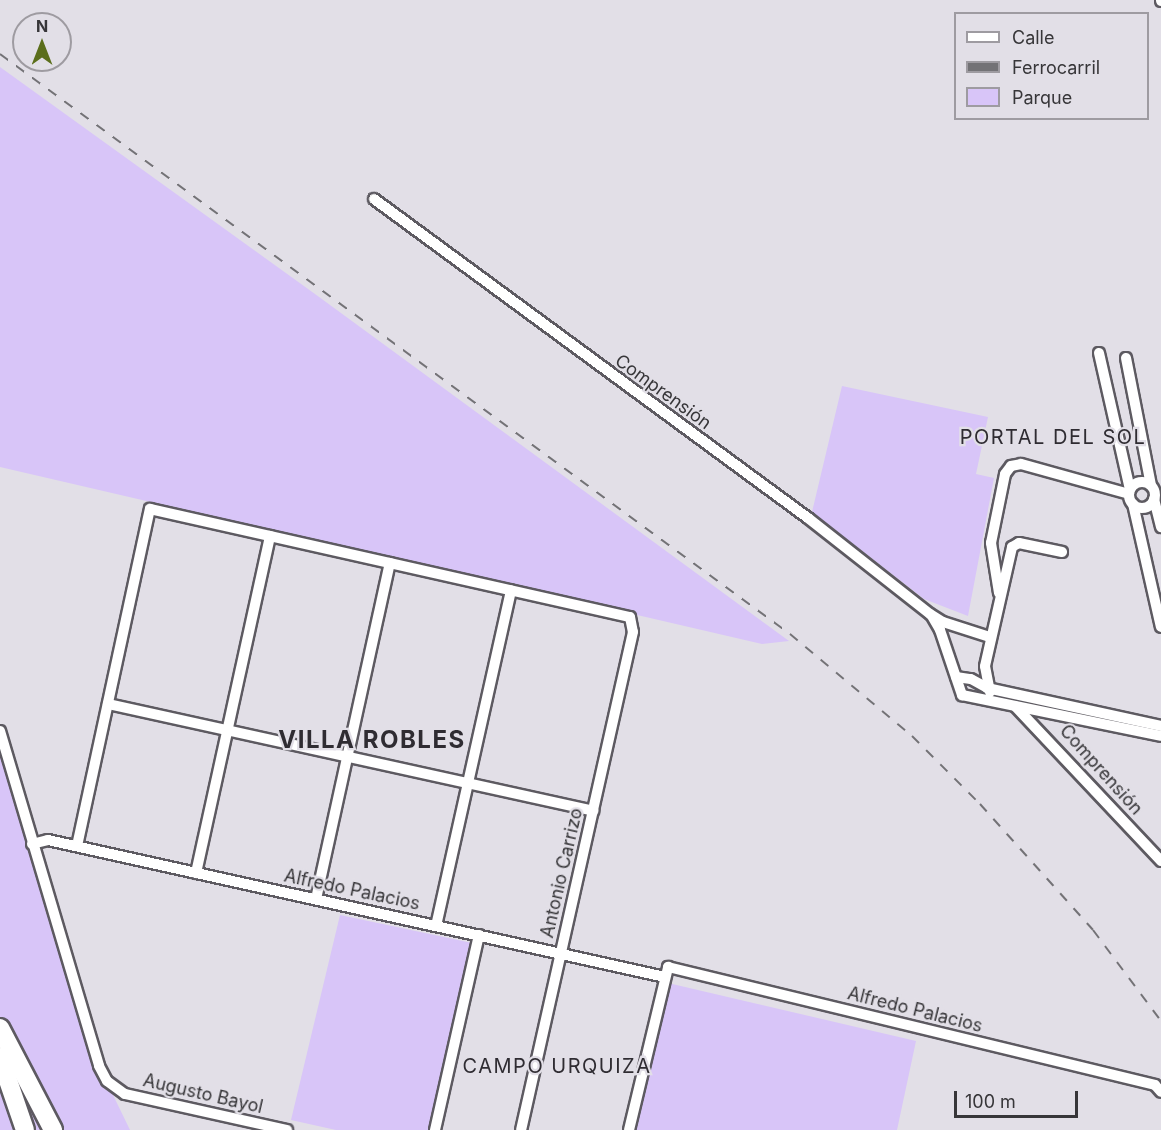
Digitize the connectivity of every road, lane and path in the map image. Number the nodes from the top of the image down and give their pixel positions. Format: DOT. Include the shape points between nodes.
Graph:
graph roads {
  1 [pos="374,200"];
  2 [pos="1099,353"];
  3 [pos="1126,358"];
  4 [pos="1155,493"];
  5 [pos="1130,496"];
  6 [pos="1161,527"];
  7 [pos="270,536"];
  8 [pos="1062,552"];
  9 [pos="390,563"];
  10 [pos="510,590"];
  11 [pos="999,593"];
  12 [pos="930,614"];
  13 [pos="1161,627"];
  14 [pos="990,637"];
  15 [pos="956,676"];
  16 [pos="987,688"];
  17 [pos="994,700"];
  18 [pos="108,704"];
  19 [pos="1014,705"];
  20 [pos="1161,726"];
  21 [pos="228,730"];
  22 [pos="0,731"];
  23 [pos="1161,736"];
  24 [pos="348,757"];
  25 [pos="467,783"];
  26 [pos="593,811"];
  27 [pos="32,844"];
  28 [pos="77,846"];
  29 [pos="1161,861"];
  30 [pos="196,873"];
  31 [pos="316,899"];
  32 [pos="436,926"];
  33 [pos="479,935"];
  34 [pos="561,954"];
  35 [pos="667,972"];
  36 [pos="0,1028"];
  37 [pos="0,1057"];
  38 [pos="1158,1089"];
  39 [pos="26,1130"];
  40 [pos="53,1130"];
  41 [pos="287,1130"];
  42 [pos="435,1130"];
  43 [pos="521,1130"];
  44 [pos="628,1130"];
  1 -- 12 [label="street, Comprensión" via="808,518"];
  2 -- 5 [label="street"];
  3 -- 4 [label="street"];
  4 -- 5 [label="street" via="1139,483"];
  4 -- 5 [label="street" via="1145,508"];
  4 -- 6 [label="street"];
  5 -- 11 [label="street" via="1021,464 1011,466 1005,474 991,543"];
  5 -- 13 [label="street"];
  7 -- 9 [label="street"];
  7 -- 18 [label="street" via="150,509"];
  7 -- 21 [label="street"];
  8 -- 11 [label="street" via="1019,543 1012,546"];
  9 -- 10 [label="street"];
  9 -- 24 [label="street"];
  10 -- 25 [label="street"];
  10 -- 26 [label="street, Antonio Carrizo" via="630,617 634,622"];
  11 -- 14 [label="street"];
  12 -- 14 [label="street, Comprensión"];
  12 -- 15 [label="street, Comprensión" via="940,630"];
  14 -- 16 [label="street" via="985,666"];
  15 -- 16 [label="street"];
  15 -- 17 [label="street, Comprensión" via="962,695"];
  16 -- 17 [label="street"];
  16 -- 20 [label="street"];
  17 -- 19 [label="street"];
  18 -- 21 [label="street"];
  18 -- 28 [label="street"];
  19 -- 23 [label="street"];
  19 -- 29 [label="street, Comprensión"];
  21 -- 24 [label="street"];
  21 -- 30 [label="street"];
  22 -- 27 [label="street"];
  24 -- 25 [label="street"];
  24 -- 31 [label="street"];
  25 -- 26 [label="street"];
  25 -- 32 [label="street"];
  26 -- 34 [label="street, Antonio Carrizo"];
  27 -- 28 [label="street, Alfredo Palacios" via="48,840"];
  27 -- 41 [label="street, Augusto Bayol" via="99,1066 113,1088 125,1094"];
  28 -- 30 [label="street, Alfredo Palacios"];
  30 -- 31 [label="street, Alfredo Palacios"];
  31 -- 32 [label="street, Alfredo Palacios"];
  32 -- 33 [label="street, Alfredo Palacios"];
  33 -- 34 [label="street, Alfredo Palacios"];
  33 -- 42 [label="street"];
  34 -- 35 [label="street, Alfredo Palacios"];
  34 -- 43 [label="street, Antonio Carrizo"];
  35 -- 38 [label="street, Alfredo Palacios"];
  35 -- 44 [label="street"];
  36 -- 40 [label="highway"];
  37 -- 39 [label="highway"];
}
